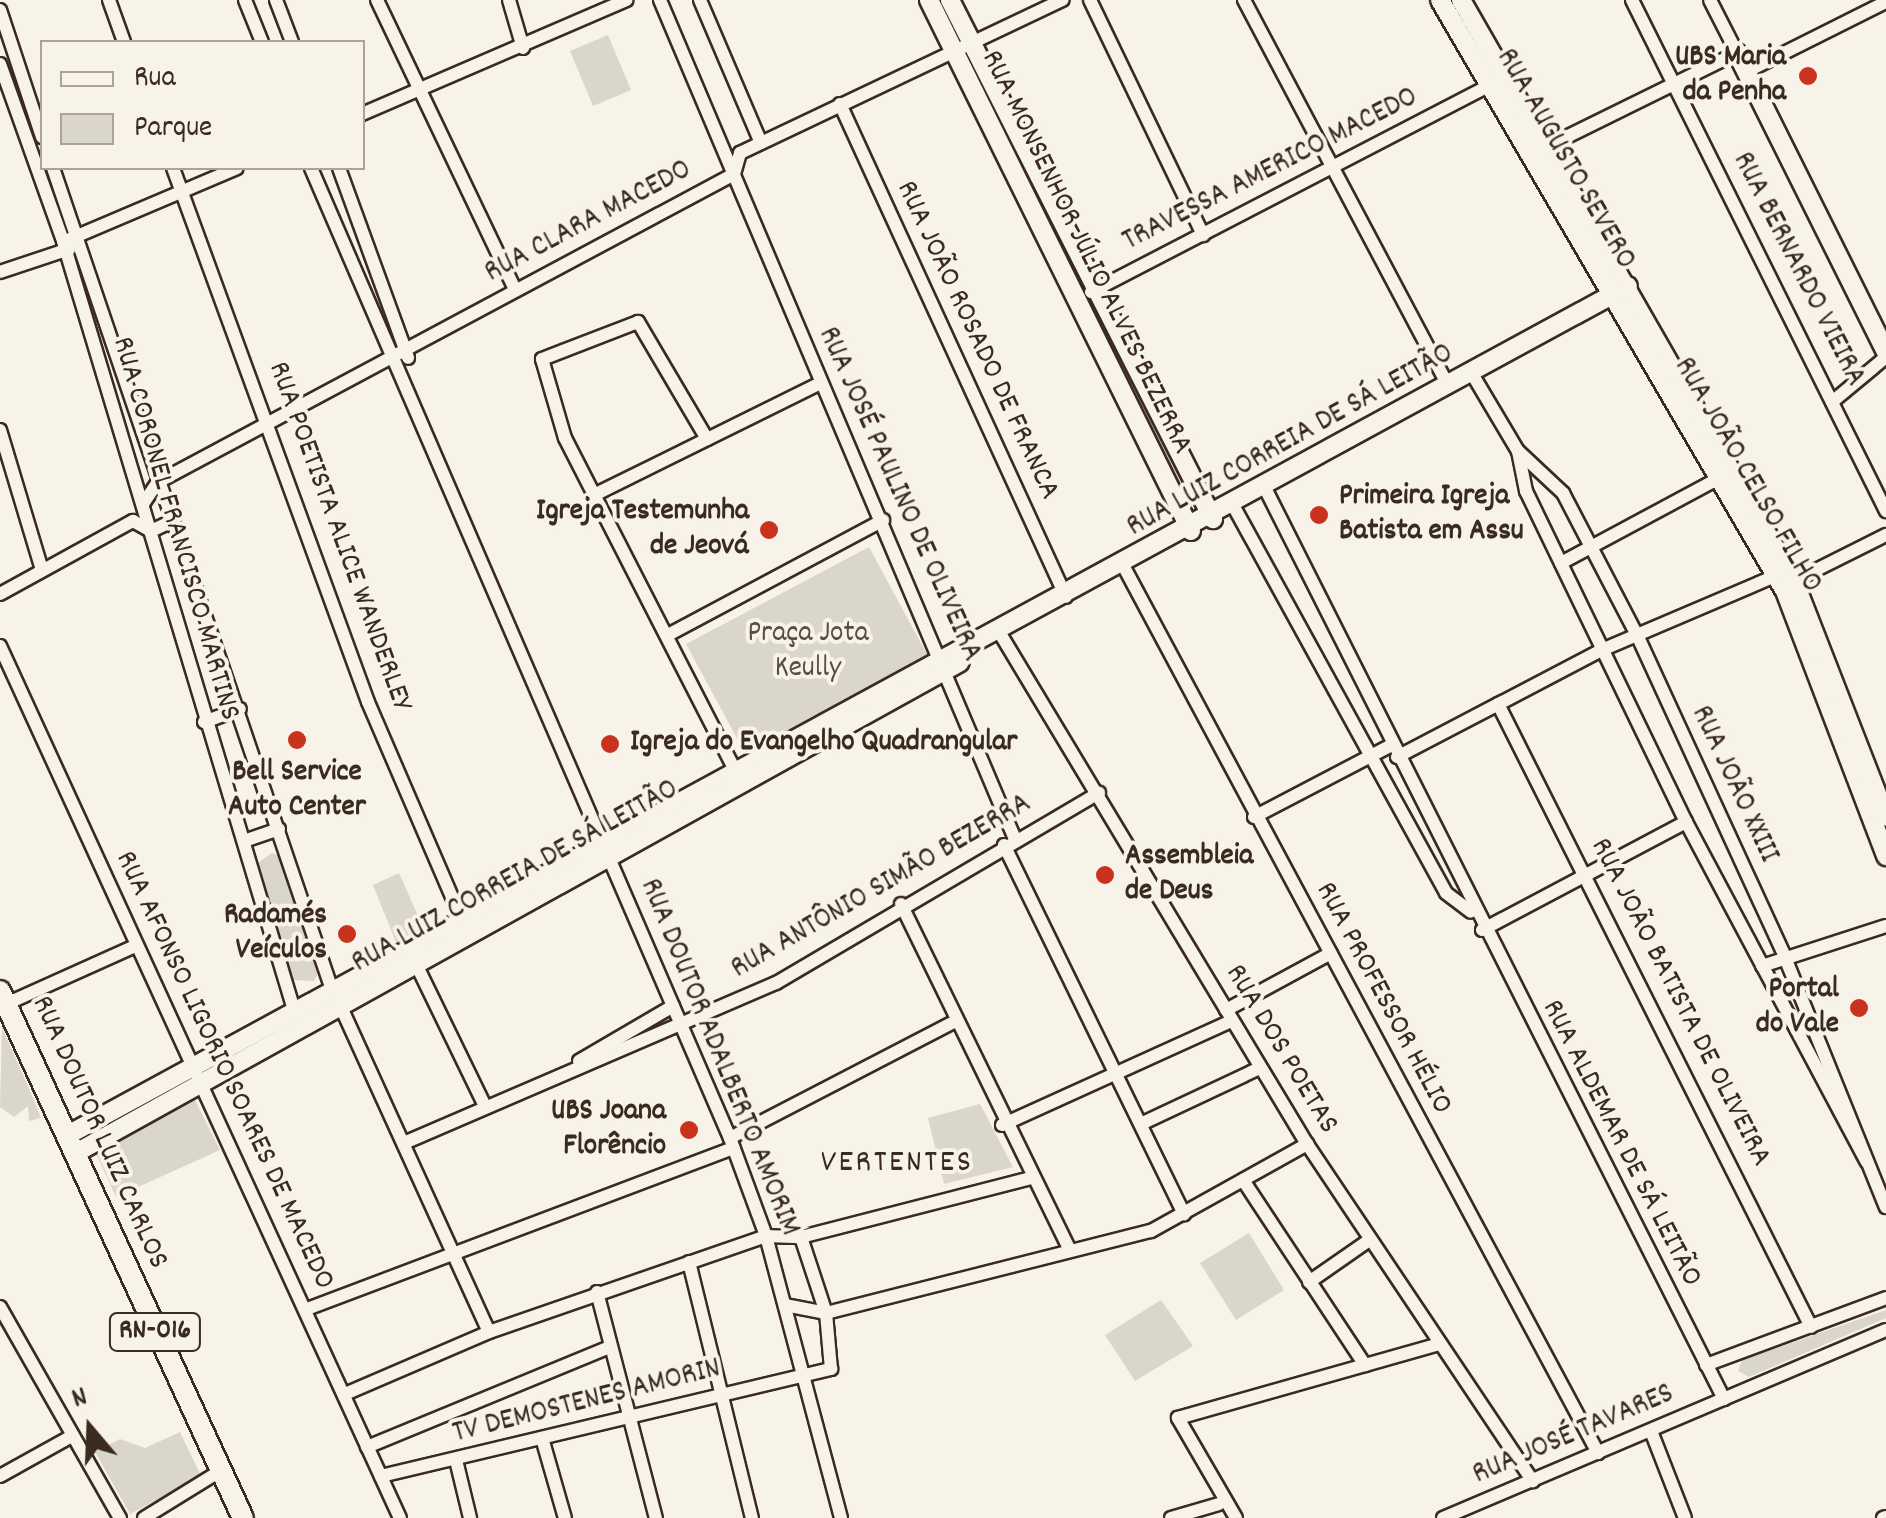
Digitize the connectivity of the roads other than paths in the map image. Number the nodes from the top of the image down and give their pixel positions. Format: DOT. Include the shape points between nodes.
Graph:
graph roads {
  1 [pos="109,0"];
  2 [pos="245,0"];
  3 [pos="276,0"];
  4 [pos="376,0"];
  5 [pos="508,0"];
  6 [pos="627,0"];
  7 [pos="660,0"];
  8 [pos="700,0"];
  9 [pos="929,0"];
  10 [pos="950,0"];
  11 [pos="1062,0"];
  12 [pos="1090,0"];
  13 [pos="1244,0"];
  14 [pos="1440,0"];
  15 [pos="1461,0"];
  16 [pos="1632,0"];
  17 [pos="1710,0"];
  18 [pos="1886,2"];
  19 [pos="0,10"];
  20 [pos="123,40"];
  21 [pos="261,40"];
  22 [pos="291,40"];
  23 [pos="961,44"];
  24 [pos="523,48"];
  25 [pos="1737,52"];
  26 [pos="0,64"];
  27 [pos="1746,72"];
  28 [pos="1674,84"];
  29 [pos="1488,86"];
  30 [pos="421,90"];
  31 [pos="840,104"];
  32 [pos="365,113"];
  33 [pos="40,131"];
  34 [pos="761,143"];
  35 [pos="1546,147"];
  36 [pos="40,167"];
  37 [pos="41,170"];
  38 [pos="53,170"];
  39 [pos="174,170"];
  40 [pos="232,170"];
  41 [pos="312,170"];
  42 [pos="340,170"];
  43 [pos="1329,172"];
  44 [pos="734,174"];
  45 [pos="183,192"];
  46 [pos="355,212"];
  47 [pos="330,222"];
  48 [pos="1203,235"];
  49 [pos="70,244"];
  50 [pos="0,272"];
  51 [pos="515,288"];
  52 [pos="1619,291"];
  53 [pos="1085,294"];
  54 [pos="408,352"];
  55 [pos="1886,355"];
  56 [pos="392,360"];
  57 [pos="1472,372"];
  58 [pos="408,378"];
  59 [pos="821,383"];
  60 [pos="1448,385"];
  61 [pos="1832,402"];
  62 [pos="272,424"];
  63 [pos="0,430"];
  64 [pos="707,440"];
  65 [pos="1518,451"];
  66 [pos="1716,480"];
  67 [pos="158,482"];
  68 [pos="1266,490"];
  69 [pos="594,496"];
  70 [pos="143,504"];
  71 [pos="1234,507"];
  72 [pos="1886,511"];
  73 [pos="1213,519"];
  74 [pos="882,520"];
  75 [pos="172,521"];
  76 [pos="152,531"];
  77 [pos="1191,531"];
  78 [pos="1886,535"];
  79 [pos="1592,546"];
  80 [pos="1561,563"];
  81 [pos="1124,568"];
  82 [pos="42,570"];
  83 [pos="1775,576"];
  84 [pos="1794,581"];
  85 [pos="0,594"];
  86 [pos="1066,599"];
  87 [pos="668,635"];
  88 [pos="1001,635"];
  89 [pos="1638,638"];
  90 [pos="0,646"];
  91 [pos="1604,649"];
  92 [pos="946,667"];
  93 [pos="1498,704"];
  94 [pos="240,709"];
  95 [pos="204,722"];
  96 [pos="1393,751"];
  97 [pos="1366,757"];
  98 [pos="735,770"];
  99 [pos="1099,793"];
  100 [pos="1419,798"];
  101 [pos="1397,810"];
  102 [pos="1254,817"];
  103 [pos="1886,817"];
  104 [pos="1686,822"];
  105 [pos="279,830"];
  106 [pos="244,841"];
  107 [pos="1009,841"];
  108 [pos="606,851"];
  109 [pos="1886,856"];
  110 [pos="1587,872"];
  111 [pos="900,904"];
  112 [pos="1472,912"];
  113 [pos="462,920"];
  114 [pos="1886,926"];
  115 [pos="1482,930"];
  116 [pos="135,946"];
  117 [pos="1331,952"];
  118 [pos="1784,955"];
  119 [pos="416,964"];
  120 [pos="1762,966"];
  121 [pos="336,997"];
  122 [pos="3,998"];
  123 [pos="673,1006"];
  124 [pos="294,1010"];
  125 [pos="1228,1015"];
  126 [pos="954,1022"];
  127 [pos="683,1029"];
  128 [pos="577,1063"];
  129 [pos="1260,1068"];
  130 [pos="197,1073"];
  131 [pos="1119,1073"];
  132 [pos="484,1104"];
  133 [pos="1145,1122"];
  134 [pos="1002,1125"];
  135 [pos="404,1143"];
  136 [pos="732,1143"];
  137 [pos="1307,1144"];
  138 [pos="70,1145"];
  139 [pos="1867,1162"];
  140 [pos="1032,1178"];
  141 [pos="1243,1180"];
  142 [pos="1886,1207"];
  143 [pos="1184,1214"];
  144 [pos="766,1236"];
  145 [pos="800,1237"];
  146 [pos="1368,1241"];
  147 [pos="459,1250"];
  148 [pos="1070,1250"];
  149 [pos="689,1262"];
  150 [pos="1309,1282"];
  151 [pos="598,1292"];
  152 [pos="1886,1298"];
  153 [pos="785,1305"];
  154 [pos="307,1308"];
  155 [pos="826,1312"];
  156 [pos="2,1313"];
  157 [pos="1812,1327"];
  158 [pos="1886,1330"];
  159 [pos="489,1332"];
  160 [pos="1440,1344"];
  161 [pos="610,1347"];
  162 [pos="1365,1365"];
  163 [pos="1706,1365"];
  164 [pos="804,1376"];
  165 [pos="345,1394"];
  166 [pos="719,1396"];
  167 [pos="1724,1399"];
  168 [pos="629,1417"];
  169 [pos="1651,1431"];
  170 [pos="72,1436"];
  171 [pos="542,1438"];
  172 [pos="367,1446"];
  173 [pos="1598,1452"];
  174 [pos="456,1460"];
  175 [pos="220,1471"];
  176 [pos="0,1476"];
  177 [pos="381,1476"];
  178 [pos="1533,1480"];
  179 [pos="1220,1504"];
  180 [pos="120,1518"];
  181 [pos="144,1518"];
  182 [pos="242,1518"];
  183 [pos="400,1518"];
  184 [pos="470,1518"];
  185 [pos="565,1518"];
  186 [pos="656,1518"];
  187 [pos="752,1518"];
  188 [pos="841,1518"];
  189 [pos="1171,1518"];
  190 [pos="1236,1518"];
  191 [pos="1443,1518"];
  192 [pos="1685,1518"];
  1 -- 20 [label="street"];
  2 -- 21 [label="street"];
  3 -- 22 [label="street"];
  4 -- 30 [label="street"];
  5 -- 24 [label="street"];
  6 -- 24 [label="street"];
  7 -- 44 [label="street, RUA JOSÉ PAULINO DE OLIVEIRA"];
  8 -- 34 [label="street"];
  9 -- 23 [label="main road, RUA MONSENHOR JÚLIO ALVES BEZERRA"];
  10 -- 23 [label="main road, RUA MONSENHOR JÚLIO ALVES BEZERRA"];
  11 -- 23 [label="street, RUA CLARA MACEDO"];
  12 -- 48 [label="street"];
  13 -- 43 [label="street"];
  14 -- 29 [label="main road, RUA AUGUSTO SEVERO"];
  15 -- 35 [label="main road, RUA AUGUSTO SEVERO"];
  16 -- 28 [label="street, RUA BERNARDO VIEIRA"];
  17 -- 25 [label="street, RUA BERNARDO VIEIRA"];
  18 -- 27 [label="street"];
  19 -- 33 [label="street"];
  23 -- 31 [label="street, RUA CLARA MACEDO"];
  23 -- 53 [label="main road, RUA MONSENHOR JÚLIO ALVES BEZERRA"];
  24 -- 30 [label="street"];
  25 -- 27 [label="main road, RUA BERNARDO VIEIRA"];
  25 -- 28 [label="street"];
  26 -- 36 [label="street, RUA CORONEL FRANCISCO MARTINS"];
  27 -- 55 [label="main road, RUA BERNARDO VIEIRA"];
  28 -- 35 [label="street"];
  28 -- 61 [label="street, RUA BERNARDO VIEIRA"];
  29 -- 43 [label="street, TRAVESSA AMERICO MACEDO"];
  29 -- 52 [label="main road, RUA AUGUSTO SEVERO"];
  30 -- 32 [label="street"];
  30 -- 51 [label="street"];
  31 -- 34 [label="street, RUA CLARA MACEDO"];
  31 -- 86 [label="street, RUA JOÃO ROSADO DE FRANCA"];
  34 -- 44 [label="street, RUA CLARA MACEDO" via="740,153"];
  35 -- 52 [label="main road, RUA AUGUSTO SEVERO"];
  37 -- 49 [label="street, RUA CORONEL FRANCISCO MARTINS"];
  38 -- 49 [label="street, RUA CORONEL FRANCISCO MARTINS"];
  39 -- 45 [label="street, RUA POETISTA ALICE WANDERLEY"];
  40 -- 45 [label="street"];
  41 -- 47 [label="street, RUA DOUTOR ADALBERTO AMORIM"];
  42 -- 46 [label="street, RUA DOUTOR ADALBERTO AMORIM"];
  43 -- 48 [label="street, TRAVESSA AMERICO MACEDO"];
  43 -- 60 [label="street"];
  44 -- 51 [label="street, RUA CLARA MACEDO"];
  44 -- 59 [label="street, RUA JOSÉ PAULINO DE OLIVEIRA"];
  45 -- 49 [label="street"];
  45 -- 62 [label="street, RUA POETISTA ALICE WANDERLEY"];
  46 -- 47 [label="street"];
  46 -- 54 [label="street, RUA DOUTOR ADALBERTO AMORIM"];
  47 -- 56 [label="street, RUA DOUTOR ADALBERTO AMORIM"];
  48 -- 53 [label="street, TRAVESSA AMERICO MACEDO"];
  49 -- 50 [label="street"];
  49 -- 67 [label="street, RUA CORONEL FRANCISCO MARTINS"];
  49 -- 70 [label="street, RUA CORONEL FRANCISCO MARTINS"];
  51 -- 54 [label="street, RUA CLARA MACEDO"];
  52 -- 57 [label="main road, RUA LUIZ CORREIA DE SÁ LEITÃO"];
  52 -- 66 [label="main road, RUA JOÃO CELSO FILHO"];
  52 -- 84 [label="main road, RUA JOÃO CELSO FILHO"];
  53 -- 73 [label="main road, RUA MONSENHOR JÚLIO ALVES BEZERRA"];
  53 -- 77 [label="main road, RUA MONSENHOR JÚLIO ALVES BEZERRA"];
  54 -- 56 [label="street, RUA CLARA MACEDO"];
  54 -- 58 [label="street, RUA DOUTOR ADALBERTO AMORIM"];
  55 -- 61 [label="street"];
  56 -- 58 [label="street, RUA DOUTOR ADALBERTO AMORIM"];
  56 -- 62 [label="street, RUA CLARA MACEDO"];
  57 -- 60 [label="main road, RUA LUIZ CORREIA DE SÁ LEITÃO"];
  57 -- 65 [label="street, RUA JOÃO XXIII"];
  58 -- 108 [label="street, RUA DOUTOR ADALBERTO AMORIM"];
  59 -- 64 [label="street"];
  59 -- 74 [label="street, RUA JOSÉ PAULINO DE OLIVEIRA"];
  60 -- 68 [label="main road, RUA LUIZ CORREIA DE SÁ LEITÃO"];
  61 -- 72 [label="street, RUA BERNARDO VIEIRA"];
  62 -- 67 [label="street, RUA CLARA MACEDO"];
  62 -- 113 [label="street, RUA POETISTA ALICE WANDERLEY" via="368,702"];
  63 -- 82 [label="street"];
  64 -- 69 [label="street"];
  64 -- 69 [label="street" via="638,322 546,355 550,402"];
  65 -- 79 [label="street, RUA JOÃO XXIII" via="1550,473"];
  65 -- 80 [label="street, RUA JOÃO XXIII"];
  66 -- 79 [label="street"];
  66 -- 83 [label="main road, RUA JOÃO CELSO FILHO"];
  67 -- 70 [label="street, RUA CLARA MACEDO"];
  67 -- 75 [label="street, RUA CORONEL FRANCISCO MARTINS"];
  68 -- 71 [label="main road, RUA LUIZ CORREIA DE SÁ LEITÃO"];
  68 -- 96 [label="street, RUA ALDEMAR DE SÁ LEITÃO"];
  69 -- 87 [label="street"];
  70 -- 76 [label="street, RUA CORONEL FRANCISCO MARTINS"];
  71 -- 73 [label="main road, RUA LUIZ CORREIA DE SÁ LEITÃO"];
  71 -- 97 [label="street, RUA ALDEMAR DE SÁ LEITÃO"];
  73 -- 77 [label="main road, RUA LUIZ CORREIA DE SÁ LEITÃO"];
  74 -- 87 [label="street"];
  74 -- 92 [label="street, RUA JOSÉ PAULINO DE OLIVEIRA"];
  75 -- 76 [label="street"];
  75 -- 94 [label="street, RUA CORONEL FRANCISCO MARTINS"];
  76 -- 82 [label="street" via="133,521"];
  76 -- 95 [label="street, RUA CORONEL FRANCISCO MARTINS"];
  77 -- 81 [label="main road, RUA LUIZ CORREIA DE SÁ LEITÃO"];
  78 -- 84 [label="street"];
  79 -- 80 [label="street"];
  79 -- 89 [label="street, RUA JOÃO XXIII"];
  80 -- 91 [label="street, RUA JOÃO XXIII"];
  81 -- 86 [label="main road, RUA LUIZ CORREIA DE SÁ LEITÃO"];
  81 -- 102 [label="street, RUA PROFESSOR HÉLIO"];
  82 -- 85 [label="street"];
  83 -- 89 [label="street"];
  83 -- 109 [label="main road, RUA JOÃO CELSO FILHO"];
  84 -- 103 [label="main road, RUA JOÃO CELSO FILHO"];
  86 -- 88 [label="main road, RUA LUIZ CORREIA DE SÁ LEITÃO"];
  87 -- 98 [label="street"];
  88 -- 92 [label="main road, RUA LUIZ CORREIA DE SÁ LEITÃO"];
  88 -- 99 [label="street, RUA DOS POETAS"];
  89 -- 91 [label="street"];
  89 -- 118 [label="street, RUA JOÃO XXIII"];
  90 -- 116 [label="street, RUA AFONSO LIGORIO SOARES DE MACEDO"];
  91 -- 93 [label="street"];
  91 -- 104 [label="street, RUA JOÃO XXIII"];
  92 -- 98 [label="main road, RUA LUIZ CORREIA DE SÁ LEITÃO"];
  92 -- 107 [label="street, RUA JOSÉ PAULINO DE OLIVEIRA"];
  92 -- 108 [label="main road, RUA LUIZ CORREIA DE SÁ LEITÃO"];
  93 -- 96 [label="street"];
  93 -- 110 [label="street, RUA JOÃO BATISTA DE OLIVEIRA"];
  94 -- 95 [label="street"];
  94 -- 105 [label="street, RUA CORONEL FRANCISCO MARTINS"];
  95 -- 106 [label="street, RUA CORONEL FRANCISCO MARTINS"];
  96 -- 97 [label="street"];
  96 -- 100 [label="street, RUA ALDEMAR DE SÁ LEITÃO"];
  97 -- 101 [label="street, RUA ALDEMAR DE SÁ LEITÃO"];
  97 -- 102 [label="street"];
  98 -- 108 [label="main road, RUA LUIZ CORREIA DE SÁ LEITÃO"];
  99 -- 107 [label="street, RUA ANTÔNIO SIMÃO BEZERRA"];
  99 -- 125 [label="street, RUA DOS POETAS"];
  100 -- 101 [label="street"];
  100 -- 112 [label="street, RUA ALDEMAR DE SÁ LEITÃO" via="1466,882"];
  101 -- 112 [label="street, RUA ALDEMAR DE SÁ LEITÃO" via="1446,894"];
  102 -- 117 [label="street, RUA PROFESSOR HÉLIO"];
  104 -- 110 [label="street"];
  104 -- 120 [label="street, RUA JOÃO XXIII"];
  105 -- 106 [label="street"];
  105 -- 121 [label="street, RUA CORONEL FRANCISCO MARTINS"];
  106 -- 124 [label="street, RUA CORONEL FRANCISCO MARTINS"];
  107 -- 111 [label="street, RUA ANTÔNIO SIMÃO BEZERRA"];
  107 -- 131 [label="street, RUA JOSÉ PAULINO DE OLIVEIRA"];
  108 -- 113 [label="main road, RUA LUIZ CORREIA DE SÁ LEITÃO"];
  108 -- 119 [label="main road, RUA LUIZ CORREIA DE SÁ LEITÃO"];
  108 -- 123 [label="street, RUA DOUTOR ADALBERTO AMORIM"];
  110 -- 115 [label="street"];
  110 -- 157 [label="street, RUA JOÃO BATISTA DE OLIVEIRA"];
  111 -- 126 [label="street"];
  111 -- 127 [label="street, RUA ANTÔNIO SIMÃO BEZERRA"];
  112 -- 115 [label="street, RUA ALDEMAR DE SÁ LEITÃO"];
  113 -- 121 [label="main road, RUA LUIZ CORREIA DE SÁ LEITÃO"];
  114 -- 118 [label="street"];
  115 -- 163 [label="street, RUA ALDEMAR DE SÁ LEITÃO"];
  116 -- 122 [label="street"];
  116 -- 130 [label="street, RUA AFONSO LIGORIO SOARES DE MACEDO"];
  117 -- 125 [label="street"];
  117 -- 173 [label="street, RUA PROFESSOR HÉLIO"];
  118 -- 120 [label="street"];
  118 -- 139 [label="street, RUA JOÃO XXIII"];
  119 -- 121 [label="main road, RUA LUIZ CORREIA DE SÁ LEITÃO"];
  119 -- 132 [label="street"];
  120 -- 139 [label="street, RUA JOÃO XXIII"];
  121 -- 124 [label="main road, RUA LUIZ CORREIA DE SÁ LEITÃO"];
  121 -- 130 [label="main road, RUA LUIZ CORREIA DE SÁ LEITÃO"];
  121 -- 135 [label="street, RUA CORONEL FRANCISCO MARTINS"];
  122 -- 138 [label="main road, RUA DOUTOR LUIZ CARLOS / RN-016"];
  123 -- 127 [label="street, RUA DOUTOR ADALBERTO AMORIM"];
  123 -- 128 [label="street, RUA ANTÔNIO SIMÃO BEZERRA"];
  124 -- 130 [label="main road, RUA LUIZ CORREIA DE SÁ LEITÃO"];
  125 -- 129 [label="street, RUA DOS POETAS"];
  125 -- 131 [label="street"];
  126 -- 134 [label="street"];
  126 -- 136 [label="street"];
  127 -- 128 [label="street, RUA ANTÔNIO SIMÃO BEZERRA"];
  127 -- 136 [label="street, RUA DOUTOR ADALBERTO AMORIM"];
  128 -- 132 [label="street, RUA ANTÔNIO SIMÃO BEZERRA"];
  129 -- 133 [label="street"];
  129 -- 137 [label="street, RUA DOS POETAS"];
  130 -- 138 [label="main road, RUA LUIZ CORREIA DE SÁ LEITÃO"];
  130 -- 154 [label="street, RUA AFONSO LIGORIO SOARES DE MACEDO"];
  131 -- 133 [label="street, RUA JOSÉ PAULINO DE OLIVEIRA"];
  131 -- 134 [label="street"];
  132 -- 135 [label="street, RUA ANTÔNIO SIMÃO BEZERRA"];
  133 -- 143 [label="street, RUA JOSÉ PAULINO DE OLIVEIRA"];
  134 -- 140 [label="street"];
  135 -- 147 [label="street, RUA CORONEL FRANCISCO MARTINS"];
  136 -- 144 [label="street, RUA DOUTOR ADALBERTO AMORIM"];
  136 -- 147 [label="street"];
  137 -- 141 [label="street"];
  137 -- 146 [label="street, RUA DOS POETAS"];
  138 -- 175 [label="main road, RUA DOUTOR LUIZ CARLOS / RN-016"];
  139 -- 142 [label="street, RUA JOÃO XXIII"];
  140 -- 145 [label="street"];
  140 -- 148 [label="street"];
  141 -- 143 [label="street"];
  141 -- 150 [label="street"];
  143 -- 148 [label="street"];
  144 -- 145 [label="street"];
  144 -- 149 [label="street"];
  144 -- 153 [label="street, RUA DOUTOR ADALBERTO AMORIM"];
  145 -- 155 [label="street, RUA DOUTOR ADALBERTO AMORIM"];
  146 -- 150 [label="street"];
  146 -- 160 [label="street, RUA DOS POETAS"];
  147 -- 154 [label="street"];
  147 -- 159 [label="street"];
  148 -- 155 [label="street"];
  149 -- 151 [label="street"];
  149 -- 166 [label="street"];
  150 -- 162 [label="street"];
  151 -- 159 [label="street"];
  151 -- 161 [label="street"];
  152 -- 157 [label="street"];
  153 -- 155 [label="street"];
  153 -- 164 [label="street, RUA DOUTOR ADALBERTO AMORIM"];
  154 -- 165 [label="street, RUA AFONSO LIGORIO SOARES DE MACEDO"];
  155 -- 164 [label="street, RUA DOUTOR ADALBERTO AMORIM" via="834,1366"];
  156 -- 170 [label="street"];
  157 -- 163 [label="street"];
  158 -- 167 [label="street, RUA JOSÉ TAVARES"];
  159 -- 165 [label="street"];
  160 -- 162 [label="street"];
  160 -- 178 [label="street, RUA DOS POETAS"];
  161 -- 168 [label="street"];
  161 -- 172 [label="street"];
  162 -- 179 [label="street" via="1178,1418"];
  163 -- 167 [label="street, RUA ALDEMAR DE SÁ LEITÃO"];
  164 -- 166 [label="street, TV DEMOSTENES AMORIN"];
  164 -- 188 [label="street, RUA DOUTOR ADALBERTO AMORIM"];
  165 -- 172 [label="street, RUA AFONSO LIGORIO SOARES DE MACEDO"];
  166 -- 168 [label="street, TV DEMOSTENES AMORIN"];
  166 -- 187 [label="street"];
  167 -- 169 [label="street, RUA JOSÉ TAVARES"];
  168 -- 171 [label="street, TV DEMOSTENES AMORIN"];
  168 -- 186 [label="street"];
  169 -- 173 [label="street, RUA JOSÉ TAVARES"];
  169 -- 192 [label="street"];
  170 -- 176 [label="street"];
  170 -- 180 [label="street"];
  171 -- 174 [label="street, TV DEMOSTENES AMORIN"];
  171 -- 185 [label="street"];
  172 -- 177 [label="street, RUA AFONSO LIGORIO SOARES DE MACEDO"];
  173 -- 178 [label="street, RUA JOSÉ TAVARES"];
  174 -- 177 [label="street, TV DEMOSTENES AMORIN"];
  174 -- 184 [label="street"];
  175 -- 181 [label="street"];
  175 -- 182 [label="main road, RUA DOUTOR LUIZ CARLOS / RN-016"];
  177 -- 183 [label="street, RUA AFONSO LIGORIO SOARES DE MACEDO"];
  178 -- 191 [label="street, RUA JOSÉ TAVARES"];
  179 -- 189 [label="street"];
  179 -- 190 [label="street"];
}
